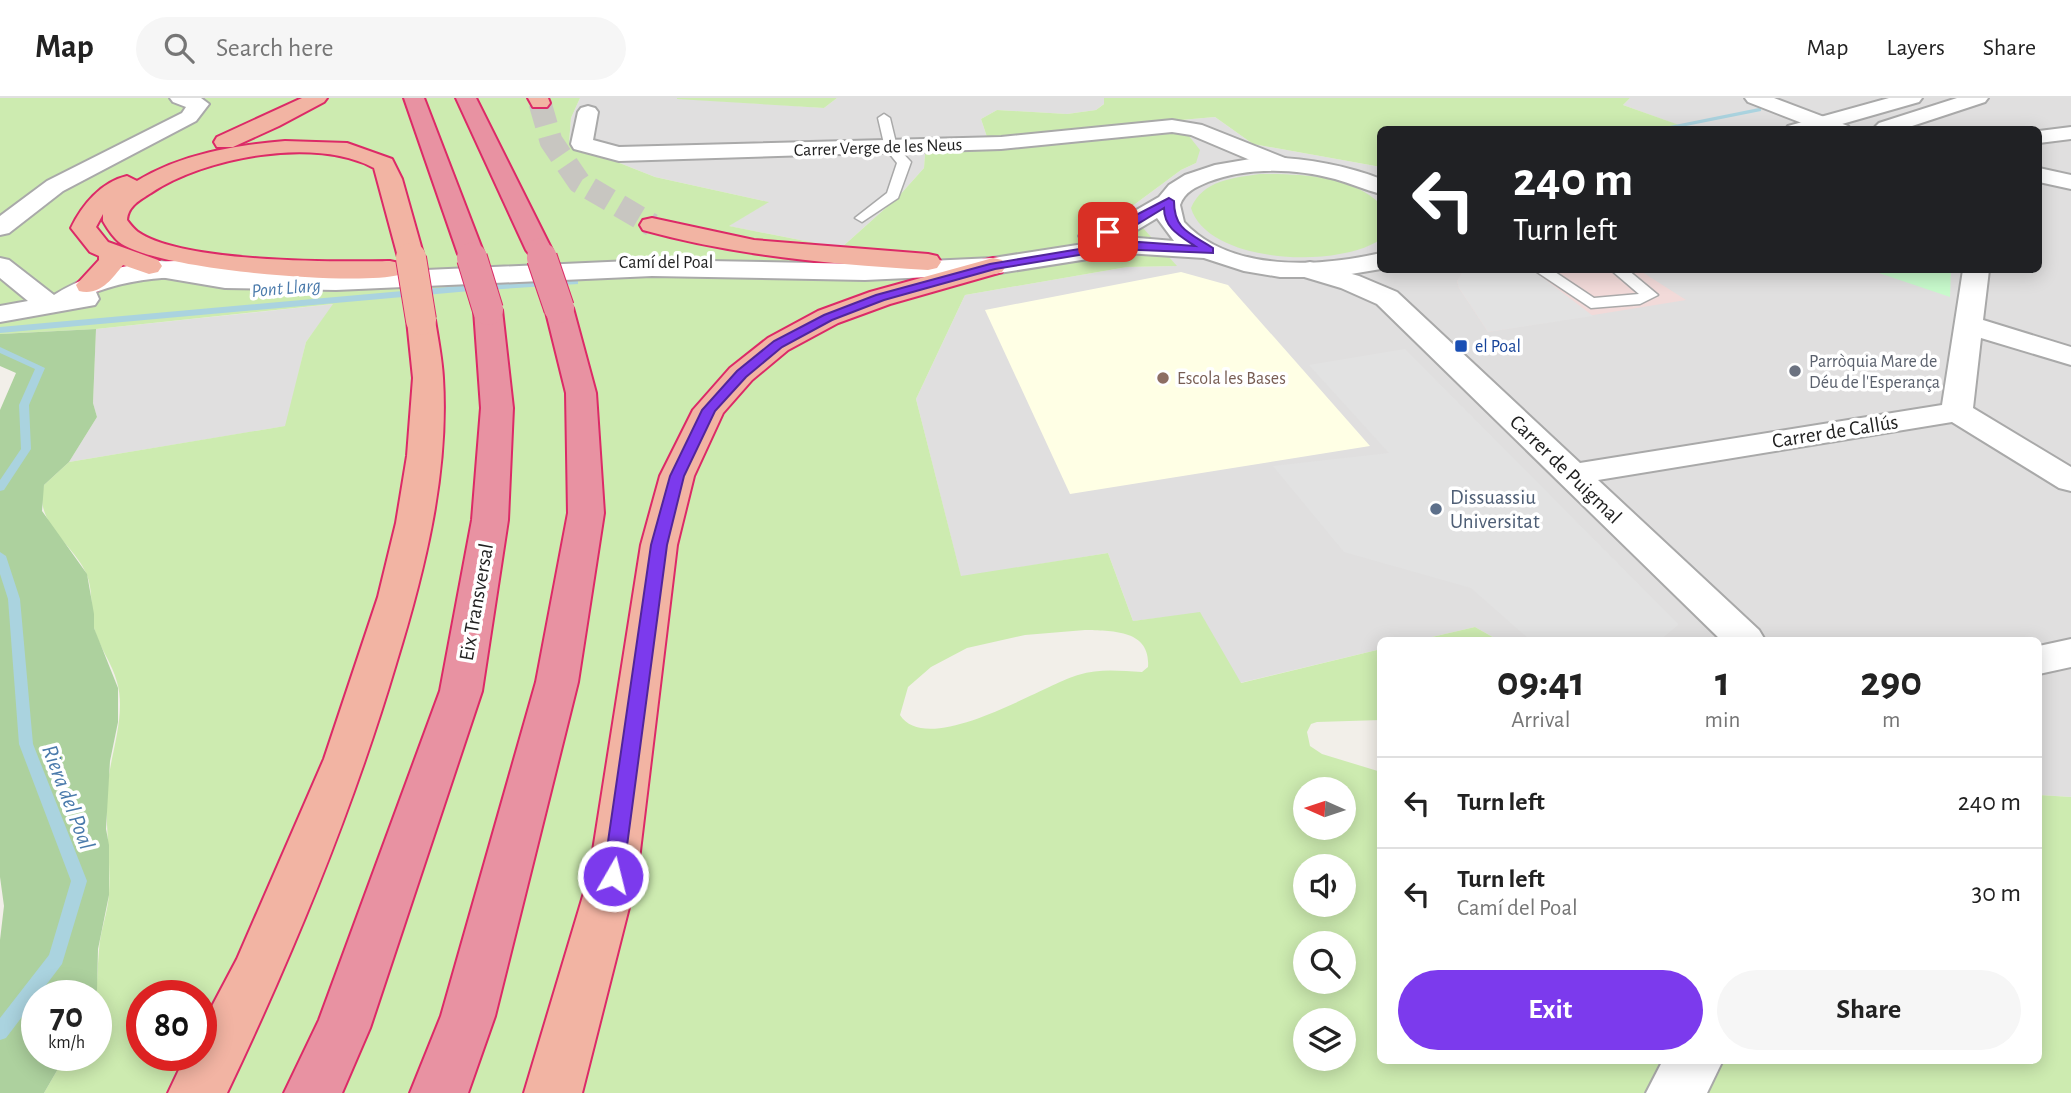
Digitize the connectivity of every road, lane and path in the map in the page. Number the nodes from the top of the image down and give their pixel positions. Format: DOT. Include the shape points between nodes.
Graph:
graph roads {
  1 [pos="180,98"];
  2 [pos="317,98"];
  3 [pos="414,98"];
  4 [pos="466,98"];
  5 [pos="1755,98"];
  6 [pos="1912,98"];
  7 [pos="1978,98"];
  8 [pos="588,112"];
  9 [pos="884,118"];
  10 [pos="1832,126"];
  11 [pos="1890,126"];
  12 [pos="1205,133"];
  13 [pos="2071,133"];
  14 [pos="2042,137"];
  15 [pos="891,148"];
  16 [pos="1282,165"];
  17 [pos="1205,175"];
  18 [pos="2042,176"];
  19 [pos="2071,182"];
  20 [pos="1377,184"];
  21 [pos="1169,201"];
  22 [pos="862,218"];
  23 [pos="652,225"];
  24 [pos="0,228"];
  25 [pos="1209,250"];
  26 [pos="113,254"];
  27 [pos="928,262"];
  28 [pos="400,263"];
  29 [pos="1377,263"];
  30 [pos="0,266"];
  31 [pos="993,266"];
  32 [pos="154,268"];
  33 [pos="1310,270"];
  34 [pos="1379,273"];
  35 [pos="1546,273"];
  36 [pos="1623,273"];
  37 [pos="1976,273"];
  38 [pos="218,279"];
  39 [pos="89,285"];
  40 [pos="1387,298"];
  41 [pos="52,305"];
  42 [pos="0,314"];
  43 [pos="1969,325"];
  44 [pos="2071,356"];
  45 [pos="1956,412"];
  46 [pos="1572,474"];
  47 [pos="2071,481"];
  48 [pos="1723,634"];
  49 [pos="2071,653"];
  50 [pos="2042,659"];
  51 [pos="1693,1064"];
  52 [pos="197,1093"];
  53 [pos="313,1093"];
  54 [pos="439,1093"];
  55 [pos="553,1093"];
  56 [pos="1675,1093"];
  1 -- 24 [label="street" via="199,104 188,117 55,186"];
  2 -- 26 [label="highway" via="272,122 140,176 104,199 83,228 99,247"];
  3 -- 53 [label="highway, Eix Transversal, bridge" via="488,310 498,408 490,520 461,691 343,1028"];
  4 -- 54 [label="highway, bridge" via="539,250 559,308 581,393 586,513 557,682 468,1016"];
  5 -- 10 [label="street"];
  6 -- 10 [label="street"];
  7 -- 11 [label="street"];
  8 -- 15 [label="street, Carrer Verge de les Neus" via="582,144 619,154"];
  9 -- 15 [label="lane"];
  12 -- 15 [label="street, Carrer Verge de les Neus" via="1172,126 1001,143"];
  12 -- 16 [label="street, Carrer Verge de les Neus"];
  12 -- 17 [label="street" via="1217,154 1214,168"];
  13 -- 14 [label="street"];
  15 -- 22 [label="lane" via="904,162 893,195"];
  16 -- 17 [label="street, Camí del Poal" via="1246,166"];
  16 -- 20 [label="street" via="1331,171"];
  17 -- 21 [label="street, Camí del Poal" via="1179,188"];
  18 -- 19 [label="street"];
  21 -- 25 [label="street" via="1169,218 1177,229"];
  21 -- 27 [label="street, Camí del Poal" via="1108,232"];
  23 -- 27 [label="highway" via="790,254"];
  25 -- 31 [label="street, Camí del Poal" via="1126,245"];
  25 -- 33 [label="street" via="1256,265"];
  26 -- 32 [label="highway"];
  26 -- 39 [label="highway" via="112,262"];
  27 -- 28 [label="street, Camí del Poal" via="843,266"];
  28 -- 28 [label="highway" via="262,266 175,254 122,232 115,222 116,212 123,202 161,177 205,162 281,148 355,151 384,164 390,178"];
  28 -- 32 [label="street, Camí del Poal" via="349,275 303,276 185,266"];
  28 -- 52 [label="highway, bridge" via="421,320 428,378 424,456 397,597 346,759 258,972"];
  29 -- 33 [label="street"];
  30 -- 41 [label="street"];
  31 -- 38 [label="street, Camí del Poal" via="865,272 602,269 335,282"];
  31 -- 55 [label="highway" via="828,317 778,344 741,374 709,410 677,476 659,545 613,876"];
  32 -- 38 [label="street, Camí del Poal"];
  32 -- 39 [label="street, Camí del Poal"];
  33 -- 40 [label="street, Carrer de Puigmal"];
  34 -- 40 [label="street"];
  35 -- 36 [label="lane" via="1591,303 1650,295"];
  37 -- 43 [label="street"];
  38 -- 41 [label="street, Camí del Poal"];
  39 -- 41 [label="street, Camí del Poal"];
  40 -- 46 [label="street, Carrer de Puigmal"];
  41 -- 42 [label="street, Camí del Poal"];
  43 -- 44 [label="street"];
  43 -- 45 [label="street"];
  45 -- 46 [label="street, Carrer de Callús"];
  45 -- 47 [label="street"];
  46 -- 48 [label="street, Carrer de Puigmal"];
  49 -- 50 [label="street"];
  51 -- 56 [label="street"];
}
